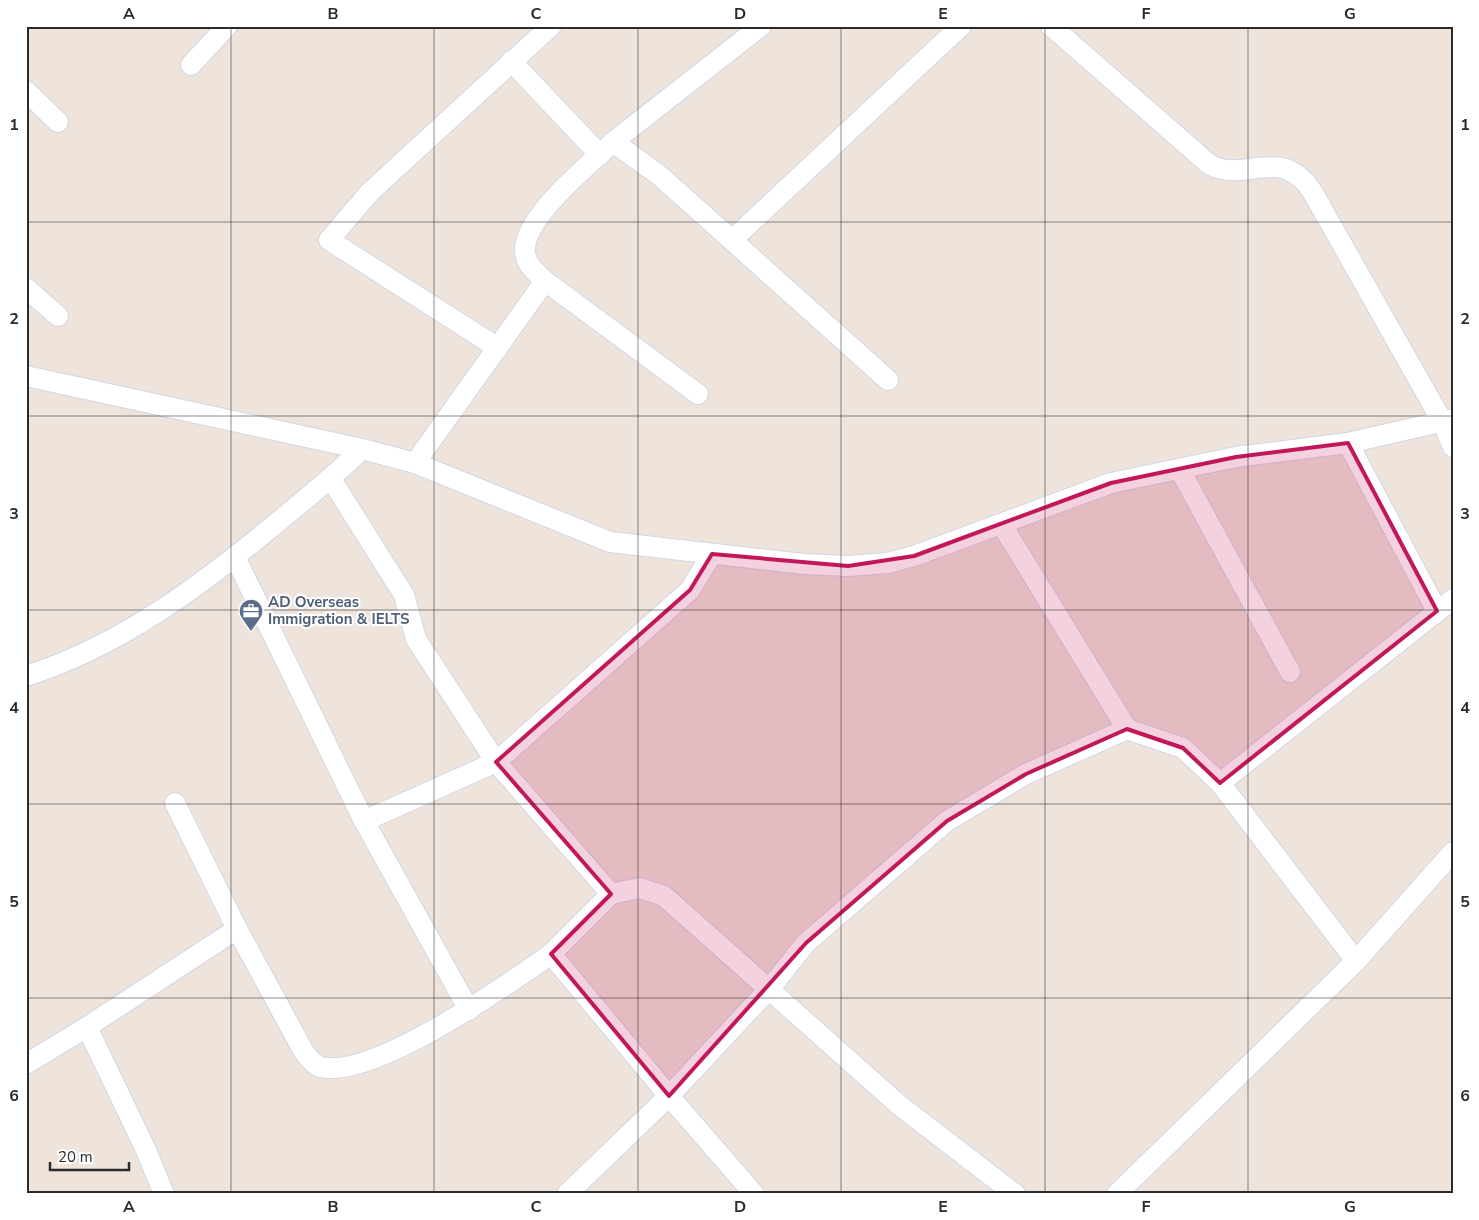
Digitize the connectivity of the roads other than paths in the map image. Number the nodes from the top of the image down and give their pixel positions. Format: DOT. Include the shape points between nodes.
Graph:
graph roads {
  1 [pos="228,26"];
  2 [pos="551,26"];
  3 [pos="760,26"];
  4 [pos="961,26"];
  5 [pos="1058,28"];
  6 [pos="511,62"];
  7 [pos="191,65"];
  8 [pos="26,91"];
  9 [pos="58,122"];
  10 [pos="607,149"];
  11 [pos="732,240"];
  12 [pos="545,281"];
  13 [pos="26,288"];
  14 [pos="58,316"];
  15 [pos="498,348"];
  16 [pos="26,376"];
  17 [pos="888,380"];
  18 [pos="698,394"];
  19 [pos="1447,420"];
  20 [pos="1348,443"];
  21 [pos="1453,447"];
  22 [pos="362,449"];
  23 [pos="415,463"];
  24 [pos="1180,470"];
  25 [pos="331,479"];
  26 [pos="1002,525"];
  27 [pos="712,554"];
  28 [pos="235,557"];
  29 [pos="1445,605"];
  30 [pos="1290,672"];
  31 [pos="26,676"];
  32 [pos="1127,729"];
  33 [pos="496,762"];
  34 [pos="1220,783"];
  35 [pos="175,803"];
  36 [pos="364,821"];
  37 [pos="1453,852"];
  38 [pos="611,894"];
  39 [pos="238,929"];
  40 [pos="551,954"];
  41 [pos="1356,961"];
  42 [pos="770,988"];
  43 [pos="469,1010"];
  44 [pos="87,1027"];
  45 [pos="26,1064"];
  46 [pos="669,1096"];
  47 [pos="164,1194"];
  48 [pos="567,1194"];
  49 [pos="754,1194"];
  50 [pos="1015,1194"];
  51 [pos="1118,1194"];
  1 -- 7 [label="street"];
  2 -- 6 [label="street"];
  3 -- 10 [label="street"];
  4 -- 11 [label="street"];
  5 -- 19 [label="street" via="1210,165 1235,172 1279,166 1306,182"];
  6 -- 10 [label="street"];
  6 -- 15 [label="street" via="370,192 329,240"];
  8 -- 9 [label="street"];
  10 -- 11 [label="street" via="659,176"];
  10 -- 12 [label="street" via="545,208 527,236 525,244 530,267"];
  11 -- 17 [label="street"];
  12 -- 15 [label="street"];
  12 -- 18 [label="street"];
  13 -- 14 [label="street"];
  15 -- 23 [label="street"];
  16 -- 22 [label="street"];
  19 -- 20 [label="street"];
  19 -- 21 [label="street"];
  20 -- 24 [label="street" via="1236,457"];
  20 -- 29 [label="street"];
  22 -- 23 [label="street"];
  22 -- 25 [label="street"];
  23 -- 27 [label="street" via="610,542"];
  24 -- 26 [label="street" via="1111,483"];
  24 -- 30 [label="street"];
  25 -- 28 [label="street"];
  25 -- 33 [label="street" via="404,595 416,639"];
  26 -- 27 [label="street" via="888,563 848,566 804,564"];
  26 -- 32 [label="street"];
  27 -- 33 [label="street" via="690,590"];
  28 -- 31 [label="street" via="126,632 56,667"];
  28 -- 36 [label="street"];
  29 -- 34 [label="street"];
  32 -- 34 [label="street" via="1183,748"];
  32 -- 42 [label="street" via="1026,774 947,821 806,943"];
  33 -- 36 [label="street"];
  33 -- 38 [label="street"];
  34 -- 41 [label="street"];
  35 -- 39 [label="street"];
  36 -- 43 [label="street"];
  37 -- 41 [label="street"];
  38 -- 40 [label="street"];
  38 -- 42 [label="street" via="640,888 664,896"];
  39 -- 43 [label="street" via="304,1052 318,1067 351,1067 376,1058"];
  39 -- 44 [label="street"];
  40 -- 43 [label="street"];
  40 -- 46 [label="street"];
  41 -- 51 [label="street"];
  42 -- 46 [label="street"];
  42 -- 50 [label="street" via="899,1106"];
  44 -- 45 [label="street"];
  44 -- 47 [label="street"];
  46 -- 48 [label="street"];
  46 -- 49 [label="street"];
}
